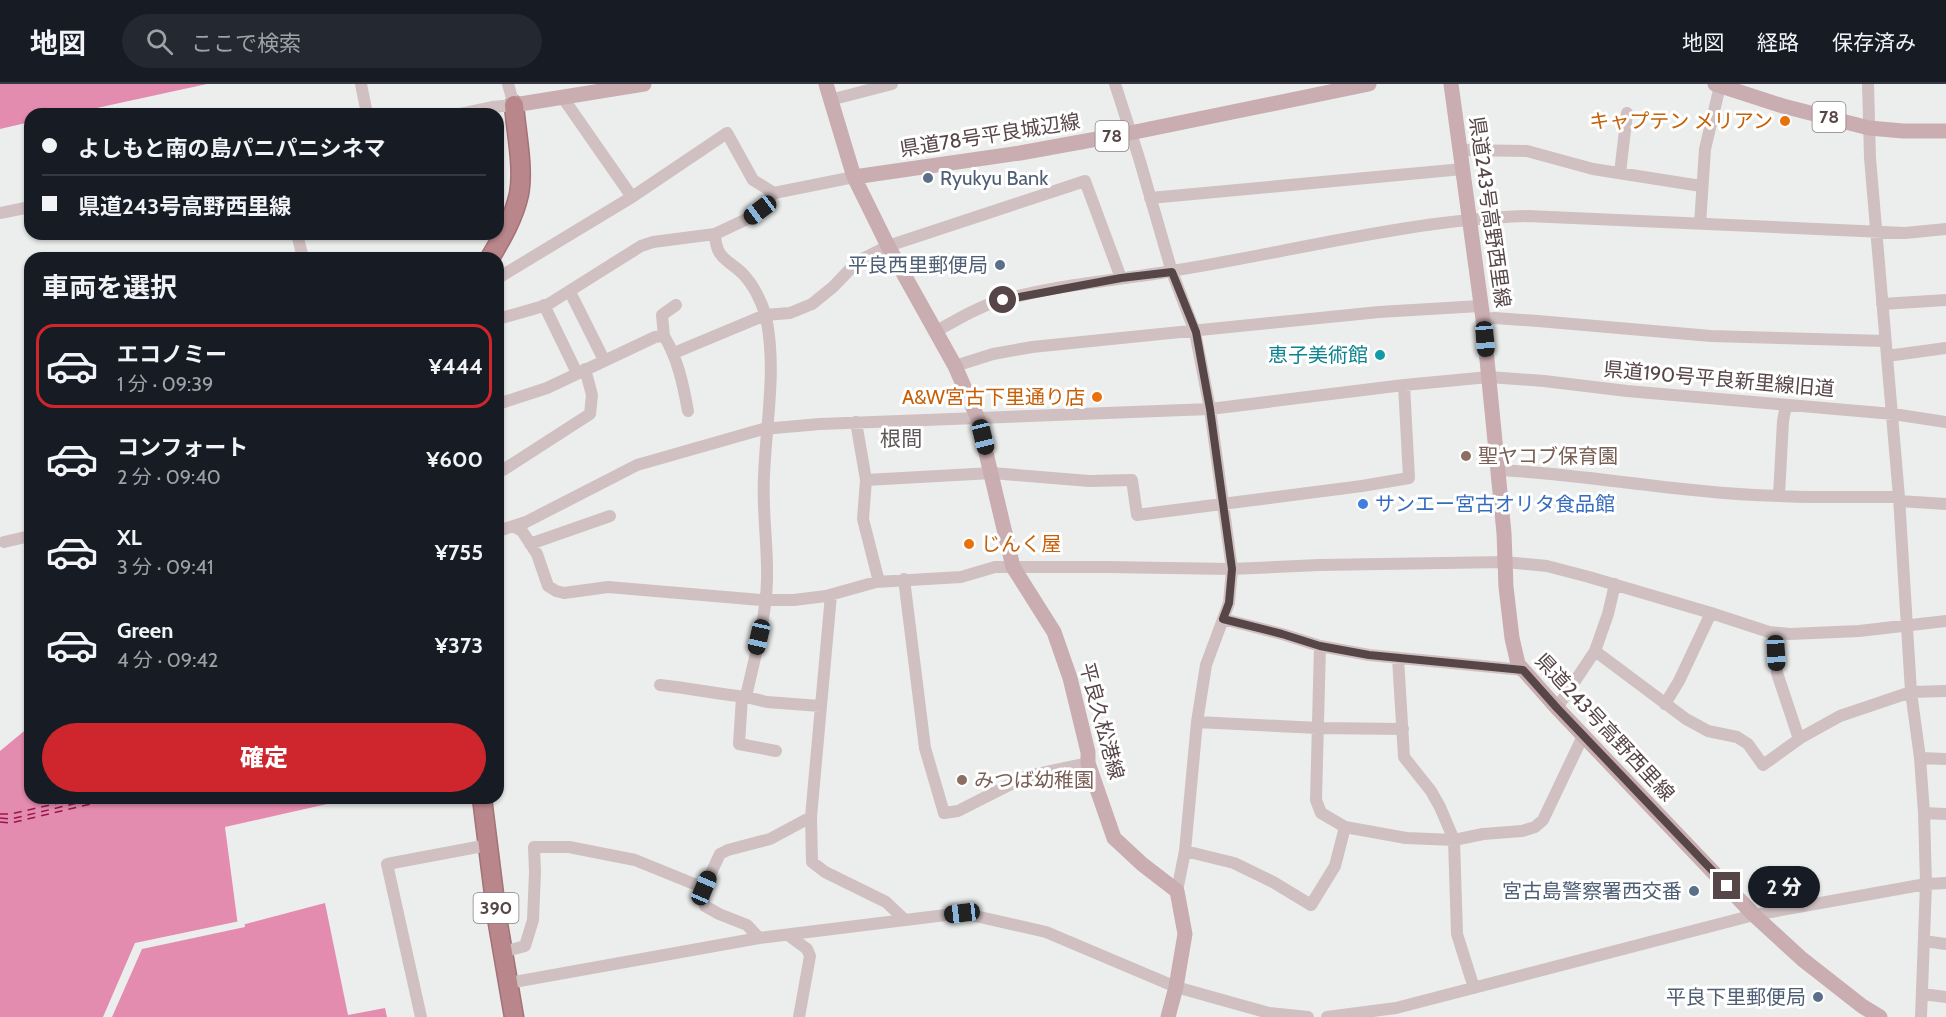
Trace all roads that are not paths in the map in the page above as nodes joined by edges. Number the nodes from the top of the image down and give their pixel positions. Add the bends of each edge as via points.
1 (361, 84) edge
2 (508, 84) edge
3 (644, 84) edge
4 (825, 84) edge
5 (892, 84) edge
6 (1115, 84) edge
7 (1369, 84) edge
8 (1451, 84) edge
9 (1869, 84) edge
10 (1717, 85) edge
11 (563, 98) junction
12 (830, 100) junction
13 (514, 105) junction
14 (366, 108) edge
15 (484, 108) edge
16 (1627, 113) dead end
17 (1869, 128) junction
18 (1946, 131) edge
19 (1130, 133) junction
20 (1461, 150) junction
21 (1463, 169) junction
22 (1620, 173) junction
23 (854, 177) junction
24 (1701, 186) junction
25 (774, 193) junction
26 (632, 197) junction
27 (1150, 198) junction
28 (24, 208) edge
29 (0, 213) edge
30 (1471, 220) junction
31 (1700, 224) junction
32 (1946, 229) edge
33 (1877, 232) junction
34 (715, 234) junction
35 (504, 236) edge
36 (888, 246) junction
37 (1172, 272) junction
38 (504, 274) edge
39 (1121, 278) junction
40 (570, 292) junction
41 (1946, 300) edge
42 (1882, 304) junction
43 (676, 305) dead end
44 (544, 306) junction
45 (1482, 313) junction
46 (765, 315) junction
47 (504, 317) edge
48 (936, 331) junction
49 (1196, 332) junction
50 (664, 336) junction
51 (1885, 341) junction
52 (1946, 348) edge
53 (674, 353) junction
54 (1887, 356) junction
55 (604, 360) junction
56 (955, 366) junction
57 (581, 371) junction
58 (1489, 377) junction
59 (1404, 385) junction
60 (504, 402) edge
61 (1786, 405) junction
62 (1210, 409) junction
63 (688, 411) dead end
64 (1893, 414) junction
65 (978, 419) junction
66 (855, 422) junction
67 (1946, 422) edge
68 (766, 429) junction
69 (504, 469) edge
70 (1498, 470) junction
71 (992, 473) junction
72 (866, 480) junction
73 (1779, 495) junction
74 (1899, 499) junction
75 (1222, 504) junction
76 (1946, 504) edge
77 (610, 516) dead end
78 (513, 526) junction
79 (504, 529) edge
80 (24, 537) edge
81 (4, 542) dead end
82 (530, 544) junction
83 (1505, 562) junction
84 (1013, 567) junction
85 (1232, 569) junction
86 (904, 579) junction
87 (879, 582) junction
88 (1615, 585) junction
89 (831, 595) junction
90 (766, 600) junction
91 (1711, 613) junction
92 (1223, 619) junction
93 (1946, 621) edge
94 (1907, 626) junction
95 (1775, 633) junction
96 (1320, 646) junction
97 (1595, 651) junction
98 (1398, 658) junction
99 (1523, 670) junction
100 (660, 685) dead end
101 (1946, 691) edge
102 (1911, 692) junction
103 (744, 697) junction
104 (1665, 704) junction
105 (820, 706) junction
106 (1557, 708) junction
107 (1197, 722) junction
108 (1318, 728) junction
109 (1403, 729) junction
110 (1584, 736) junction
111 (1799, 739) junction
112 (776, 751) dead end
113 (1920, 758) junction
114 (1946, 759) edge
115 (1088, 763) junction
116 (483, 804) edge
117 (1924, 813) junction
118 (1946, 814) edge
119 (811, 817) junction
120 (1345, 827) junction
121 (1454, 840) junction
122 (488, 845) junction
123 (1185, 852) junction
124 (1946, 883) edge
125 (1926, 884) junction
126 (704, 888) junction
127 (1177, 891) junction
128 (1754, 915) junction
129 (905, 920) junction
130 (788, 935) junction
131 (759, 938) junction
132 (1924, 941) junction
133 (1946, 944) edge
134 (503, 952) junction
135 (508, 983) junction
136 (1176, 987) junction
137 (1474, 988) junction
138 (1923, 994) junction
139 (1946, 997) edge
140 (421, 1017) edge
141 (513, 1017) edge
142 (799, 1017) edge
143 (1168, 1017) edge
144 (1308, 1017) edge
145 (1328, 1017) edge
146 (1880, 1017) edge
147 (1922, 1017) edge

1 - 14 street
2 - 13 street
3 - 11 main road
4 - 12 main road
5 - 12 street
6 - 19 street
7 - 19 main road, 県道78号平良城辺線 / 78
8 - 20 main road, 県道243号高野西里線
9 - 17 street
10 - 17 main road, 78
10 - 24 street
11 - 13 main road
11 - 26 street
12 - 23 main road
13 - 15 street
13 - 35 highway via 519,193
16 - 22 street
17 - 18 main road, 78
17 - 33 street
19 - 23 main road, 県道78号平良城辺線 / 78
19 - 27 street
20 - 21 main road, 県道243号高野西里線
20 - 22 street via 1527,151
21 - 27 street
21 - 30 main road, 県道243号高野西里線
22 - 24 street
23 - 25 street
23 - 36 main road, 平良久松港線
24 - 31 street
25 - 26 street via 753,180 727,133
25 - 34 street via 760,210
26 - 38 street
27 - 37 street
28 - 29 street
30 - 31 street via 1528,216
30 - 37 street via 1344,237
30 - 45 main road, 県道243号高野西里線
31 - 33 street
32 - 33 street
33 - 42 street
34 - 40 street via 641,246
34 - 46 street via 725,261 742,273
36 - 39 street via 1085,182
36 - 46 street via 858,261 812,304 790,313
36 - 48 main road, 平良久松港線
37 - 39 street
37 - 49 street
39 - 48 street via 991,304
40 - 44 street
40 - 55 street
41 - 42 street
42 - 51 street
43 - 50 street via 662,315
44 - 47 street
44 - 57 street
45 - 49 street via 1379,312
45 - 51 street via 1506,319 1711,336
45 - 58 main road, 県道243号高野西里線
46 - 53 street
46 - 68 street via 772,359
48 - 56 main road, 平良久松港線
49 - 56 street via 1032,347
49 - 62 street
50 - 53 street
50 - 55 street
51 - 54 street
52 - 54 street
53 - 63 street
54 - 64 street
55 - 57 street
56 - 65 main road, 平良久松港線
57 - 60 street
57 - 69 street via 592,395 590,414
58 - 59 street, 県道190号平良新里線旧道
58 - 61 street, 県道190号平良新里線旧道
58 - 70 main road, 県道243号高野西里線
59 - 62 street, 県道190号平良新里線旧道
59 - 75 street via 1409,478
61 - 64 street, 県道190号平良新里線旧道
61 - 73 street
62 - 65 street, 県道190号平良新里線旧道
62 - 75 street
64 - 67 street, 県道190号平良新里線旧道
64 - 74 street
65 - 66 street, 県道190号平良新里線旧道
65 - 71 main road, 平良久松港線
66 - 68 street, 県道190号平良新里線旧道
66 - 72 street
68 - 78 street, 県道190号平良新里線旧道 via 637,465
68 - 90 street via 762,500
70 - 73 street via 1704,492
70 - 83 main road, 県道243号高野西里線
71 - 72 street
71 - 75 street via 1089,481 1132,480 1137,516
71 - 84 main road, 平良久松港線
72 - 87 street via 863,519
73 - 74 street
74 - 76 street
74 - 94 street
75 - 85 street
77 - 82 street
78 - 79 street, 県道190号平良新里線旧道
78 - 82 street via 522,531
80 - 81 street
82 - 90 street via 548,586 564,593 608,587
83 - 85 street
83 - 88 street via 1546,566
83 - 99 main road, 県道243号高野西里線 via 1512,639
84 - 85 street
84 - 86 street via 995,567 961,577
84 - 115 main road, 平良久松港線 via 1054,632 1070,678
85 - 92 street via 1229,603
86 - 87 street
86 - 115 street via 925,748 944,813 958,811 1027,776
87 - 89 street
88 - 91 street
88 - 97 street
89 - 90 street
89 - 105 street
90 - 103 street
91 - 95 street
91 - 104 street
92 - 96 street
92 - 107 street via 1206,665
93 - 94 street
94 - 95 street
94 - 102 street
95 - 111 street via 1777,673
96 - 98 street
96 - 108 street
97 - 104 street
97 - 106 street
98 - 99 street
98 - 109 street
99 - 106 main road, 県道243号高野西里線
100 - 103 street
101 - 102 street
102 - 111 street via 1840,716
102 - 113 street
103 - 105 street
103 - 112 street via 739,744
104 - 111 street via 1708,731 1737,737 1748,744 1764,765
105 - 119 street
106 - 110 main road, 県道243号高野西里線
107 - 108 street
107 - 123 street
108 - 109 street
108 - 120 street via 1317,807
109 - 121 street via 1404,757 1431,791
110 - 121 street via 1543,820 1535,827
110 - 128 main road, 県道243号高野西里線
113 - 114 street
113 - 117 street
115 - 127 main road, 平良久松港線 via 1114,838
116 - 122 highway, 390
117 - 118 street
117 - 125 street
119 - 126 street via 770,838 720,854
119 - 129 street via 812,862 886,902
120 - 121 street via 1406,838
120 - 123 street via 1335,866 1311,905 1234,864
121 - 137 street via 1457,934
122 - 134 highway, 390
122 - 140 street via 387,864
123 - 127 street
124 - 125 street
125 - 128 street
125 - 132 street
126 - 131 street via 705,906 747,925
126 - 134 street via 635,860 569,847 534,847 533,920 525,946
127 - 136 main road via 1185,934
128 - 137 street
128 - 146 main road, 県道243号高野西里線 via 1802,959
129 - 130 street
129 - 136 street via 962,913 1046,932
130 - 131 street
130 - 142 street via 807,949 810,957
131 - 135 street
132 - 133 street
132 - 138 street
134 - 135 highway, 390
135 - 141 highway, 390
136 - 143 main road
136 - 144 street via 1269,1013
137 - 145 street via 1396,1008
138 - 139 street
138 - 147 street

